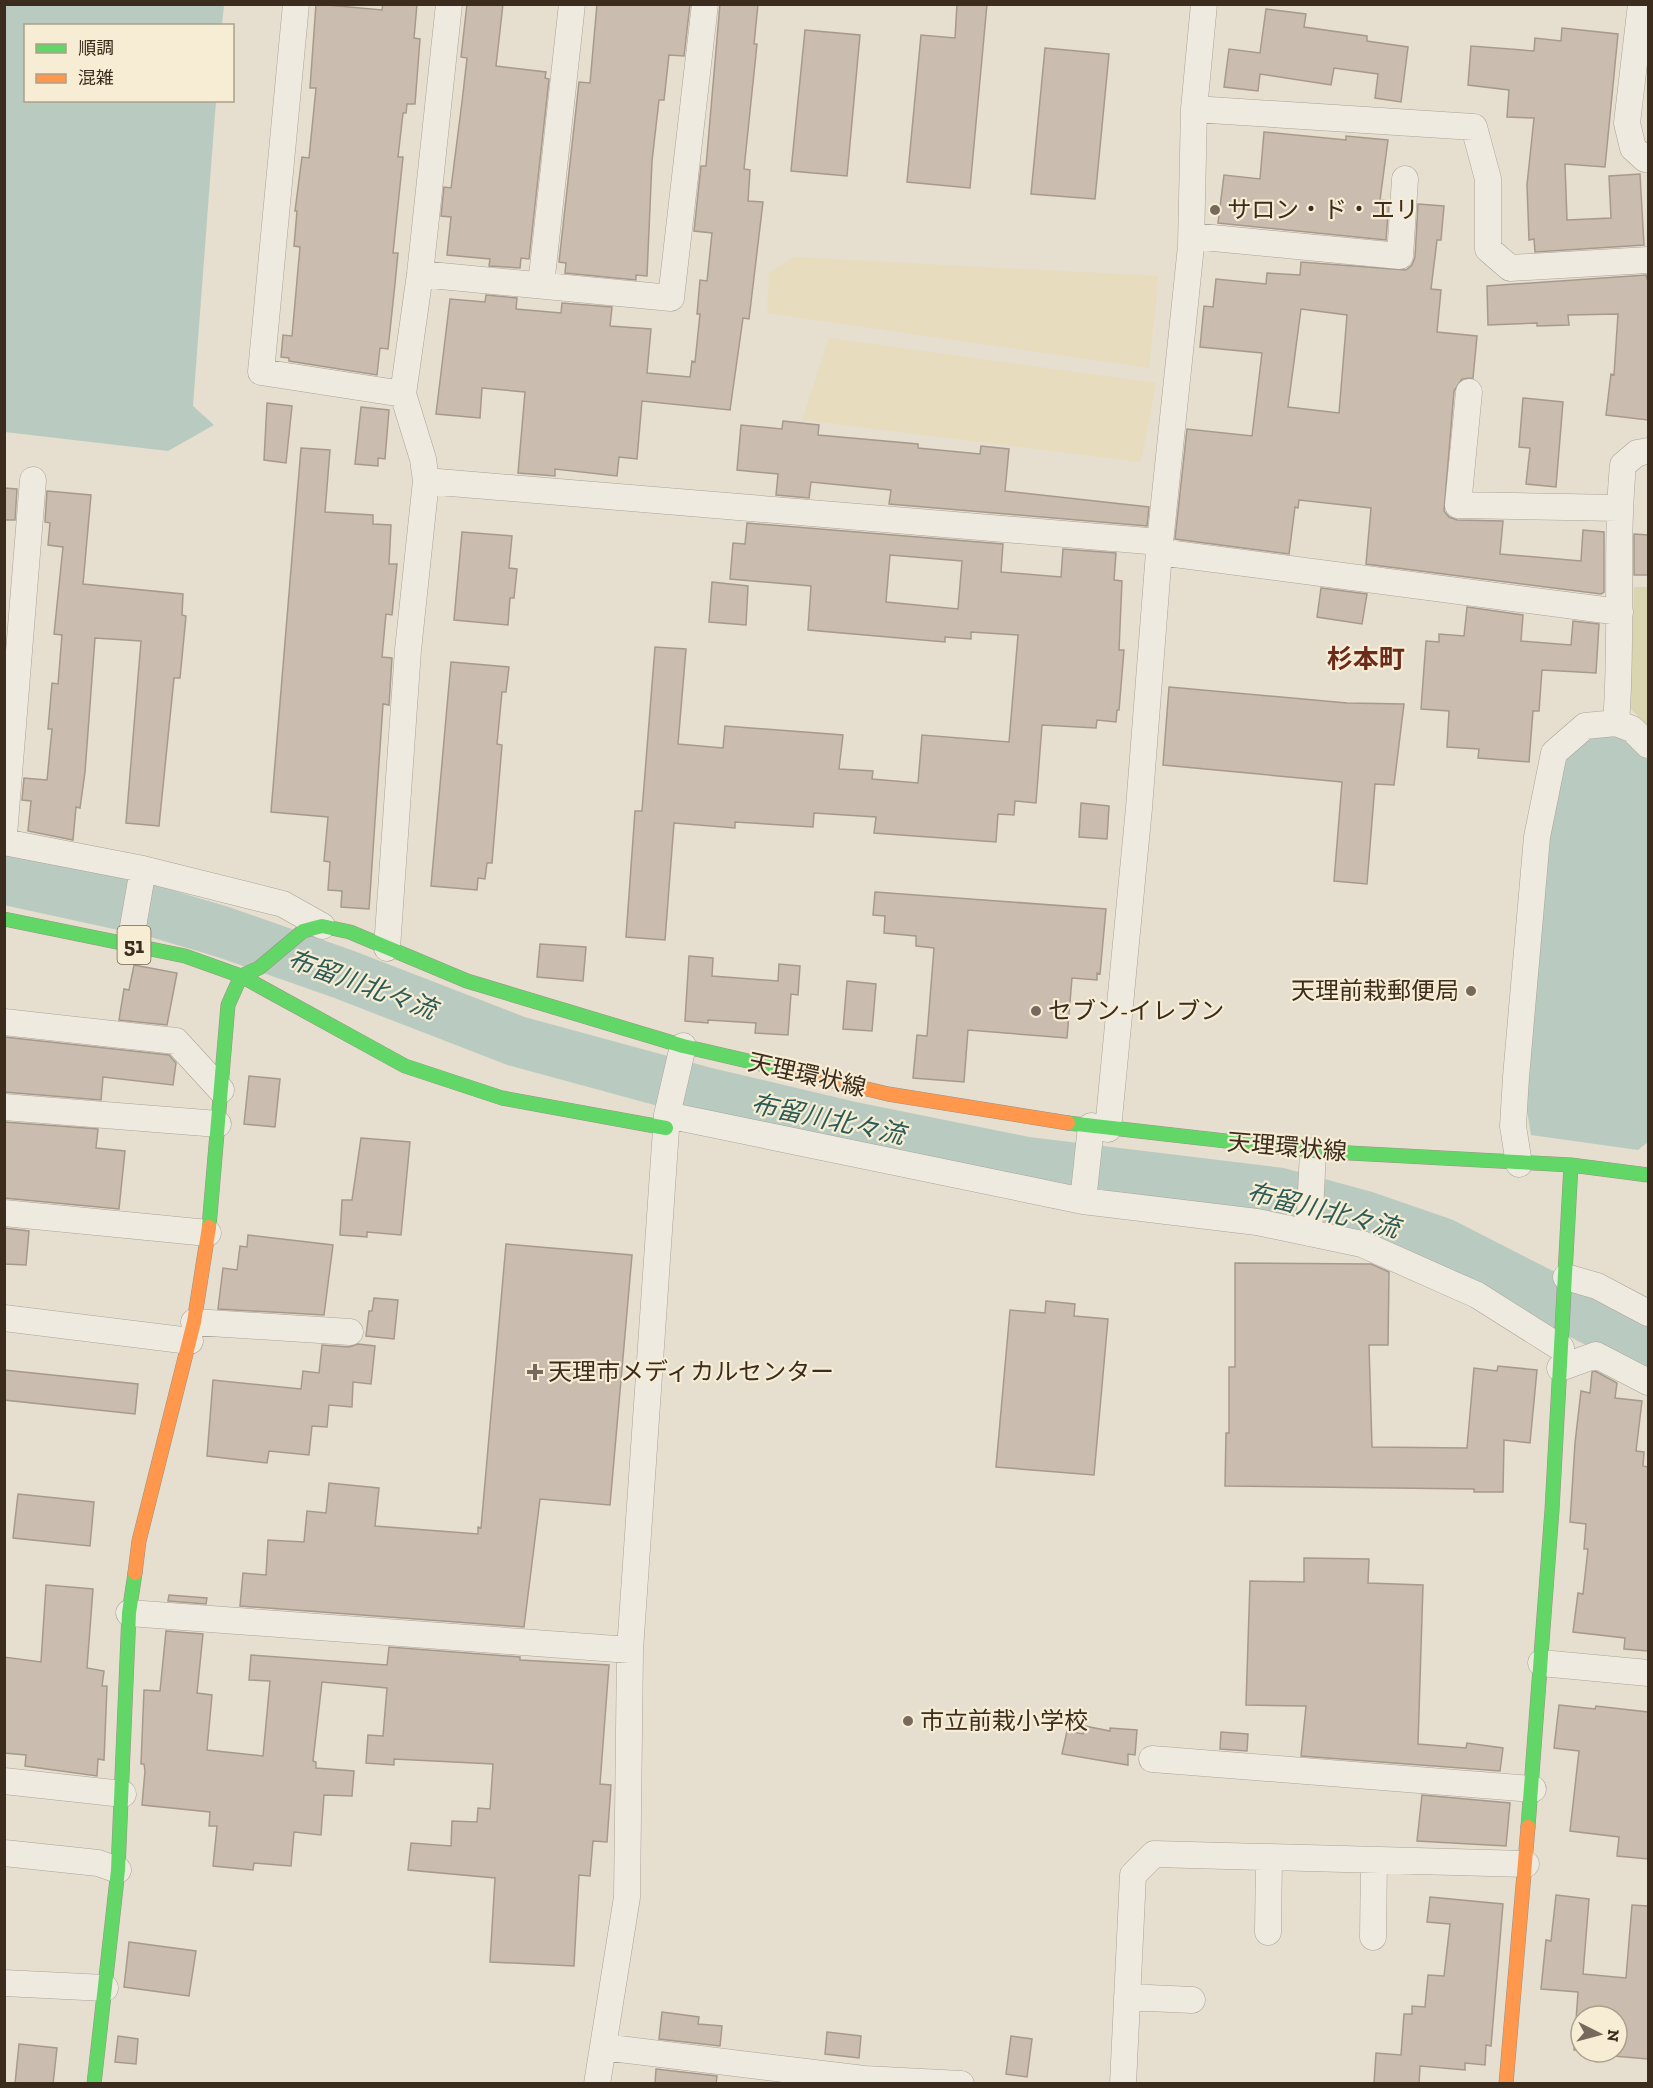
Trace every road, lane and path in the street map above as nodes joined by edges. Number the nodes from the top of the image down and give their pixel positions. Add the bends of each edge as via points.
1 (296, 4) edge
2 (449, 4) edge
3 (572, 4) edge
4 (705, 4) edge
5 (1204, 4) edge
6 (1641, 4) edge
7 (1194, 109) junction
8 (1648, 159) edge
9 (1405, 179) dead end
10 (1192, 236) junction
11 (1648, 260) edge
12 (420, 274) junction
13 (541, 285) junction
14 (1468, 392) dead end
15 (403, 394) junction
16 (1648, 451) edge
17 (33, 480) dead end
18 (426, 481) junction
19 (1619, 508) junction
20 (1160, 547) junction
21 (1620, 612) junction
22 (1616, 723) junction
23 (1648, 745) edge
24 (4, 835) edge
25 (4, 842) edge
26 (143, 869) junction
27 (4, 920) edge
28 (313, 928) junction
29 (129, 944) junction
30 (387, 948) junction
31 (241, 976) junction
32 (4, 1022) edge
33 (683, 1046) junction
34 (221, 1090) junction
35 (4, 1107) edge
36 (666, 1122) junction
37 (218, 1124) junction
38 (1100, 1128) junction
39 (1313, 1151) junction
40 (1519, 1164) junction
41 (1571, 1165) junction
42 (1648, 1175) edge
43 (1083, 1201) junction
44 (4, 1213) edge
45 (208, 1233) junction
46 (1309, 1233) junction
47 (1566, 1277) junction
48 (1648, 1313) edge
49 (4, 1318) edge
50 (192, 1332) junction
51 (350, 1332) dead end
52 (1561, 1352) junction
53 (1648, 1382) edge
54 (129, 1613) junction
55 (630, 1650) junction
56 (1541, 1663) junction
57 (1648, 1673) edge
58 (1152, 1759) dead end
59 (4, 1781) edge
60 (1533, 1789) junction
61 (123, 1794) junction
62 (4, 1853) edge
63 (1269, 1857) junction
64 (1374, 1860) junction
65 (1526, 1864) junction
66 (118, 1870) junction
67 (1268, 1932) dead end
68 (1373, 1937) dead end
69 (4, 1983) edge
70 (105, 1988) junction
71 (1127, 1997) junction
72 (1192, 2000) dead end
73 (603, 2047) junction
74 (94, 2084) edge
75 (597, 2084) edge
76 (961, 2084) edge
77 (1123, 2084) edge
78 (1506, 2084) edge

1 - 15 street via 261,372
2 - 12 street
3 - 13 street
4 - 13 street via 671,298
5 - 7 street
6 - 8 street via 1628,123 1633,148
7 - 10 street
7 - 11 street via 1474,128 1488,179 1488,249 1510,268
9 - 10 street via 1400,256
10 - 20 street
12 - 13 street
12 - 15 street
14 - 19 street via 1458,505
15 - 18 street
16 - 19 street via 1637,453 1623,465
17 - 24 street
18 - 20 street
18 - 30 street via 408,650
19 - 21 street
20 - 21 street
20 - 38 street via 1138,820
21 - 22 street
22 - 23 street via 1632,729
22 - 40 street via 1585,726 1554,753 1537,837 1516,1077 1514,1126
25 - 26 street
26 - 28 street via 283,904
26 - 29 street
27 - 29 street, 51
28 - 30 street, 天理環状線 via 350,932
28 - 31 street via 259,968
29 - 31 street, 51 via 185,956
30 - 33 street, 天理環状線 via 467,981
31 - 34 street via 228,1005
31 - 36 street via 405,1066 502,1098
32 - 34 street via 176,1041
33 - 36 street
33 - 38 street, 天理環状線 via 888,1094
34 - 37 street
35 - 37 street
36 - 43 street
36 - 55 street
37 - 45 street
38 - 39 street, 天理環状線
38 - 43 street
39 - 40 street, 天理環状線
39 - 46 street
40 - 41 street, 天理環状線
41 - 42 street, 天理環状線
41 - 47 street
43 - 46 street via 1257,1222
44 - 45 street
45 - 50 street
46 - 52 street via 1362,1245 1477,1295
47 - 48 street via 1597,1286
47 - 52 street
49 - 50 street
50 - 51 street
50 - 54 street via 140,1541
52 - 53 street via 1596,1355
52 - 56 street
54 - 55 street
54 - 61 street
55 - 73 street via 627,1898
56 - 57 street
56 - 60 street
58 - 60 street
59 - 61 street
60 - 65 street
61 - 66 street
62 - 66 street via 98,1863
63 - 64 street
63 - 67 street
63 - 71 street via 1154,1854 1133,1875
64 - 65 street
64 - 68 street
65 - 78 street
66 - 70 street
69 - 70 street
70 - 74 street
71 - 72 street
71 - 77 street
73 - 75 street
73 - 76 street via 864,2079

